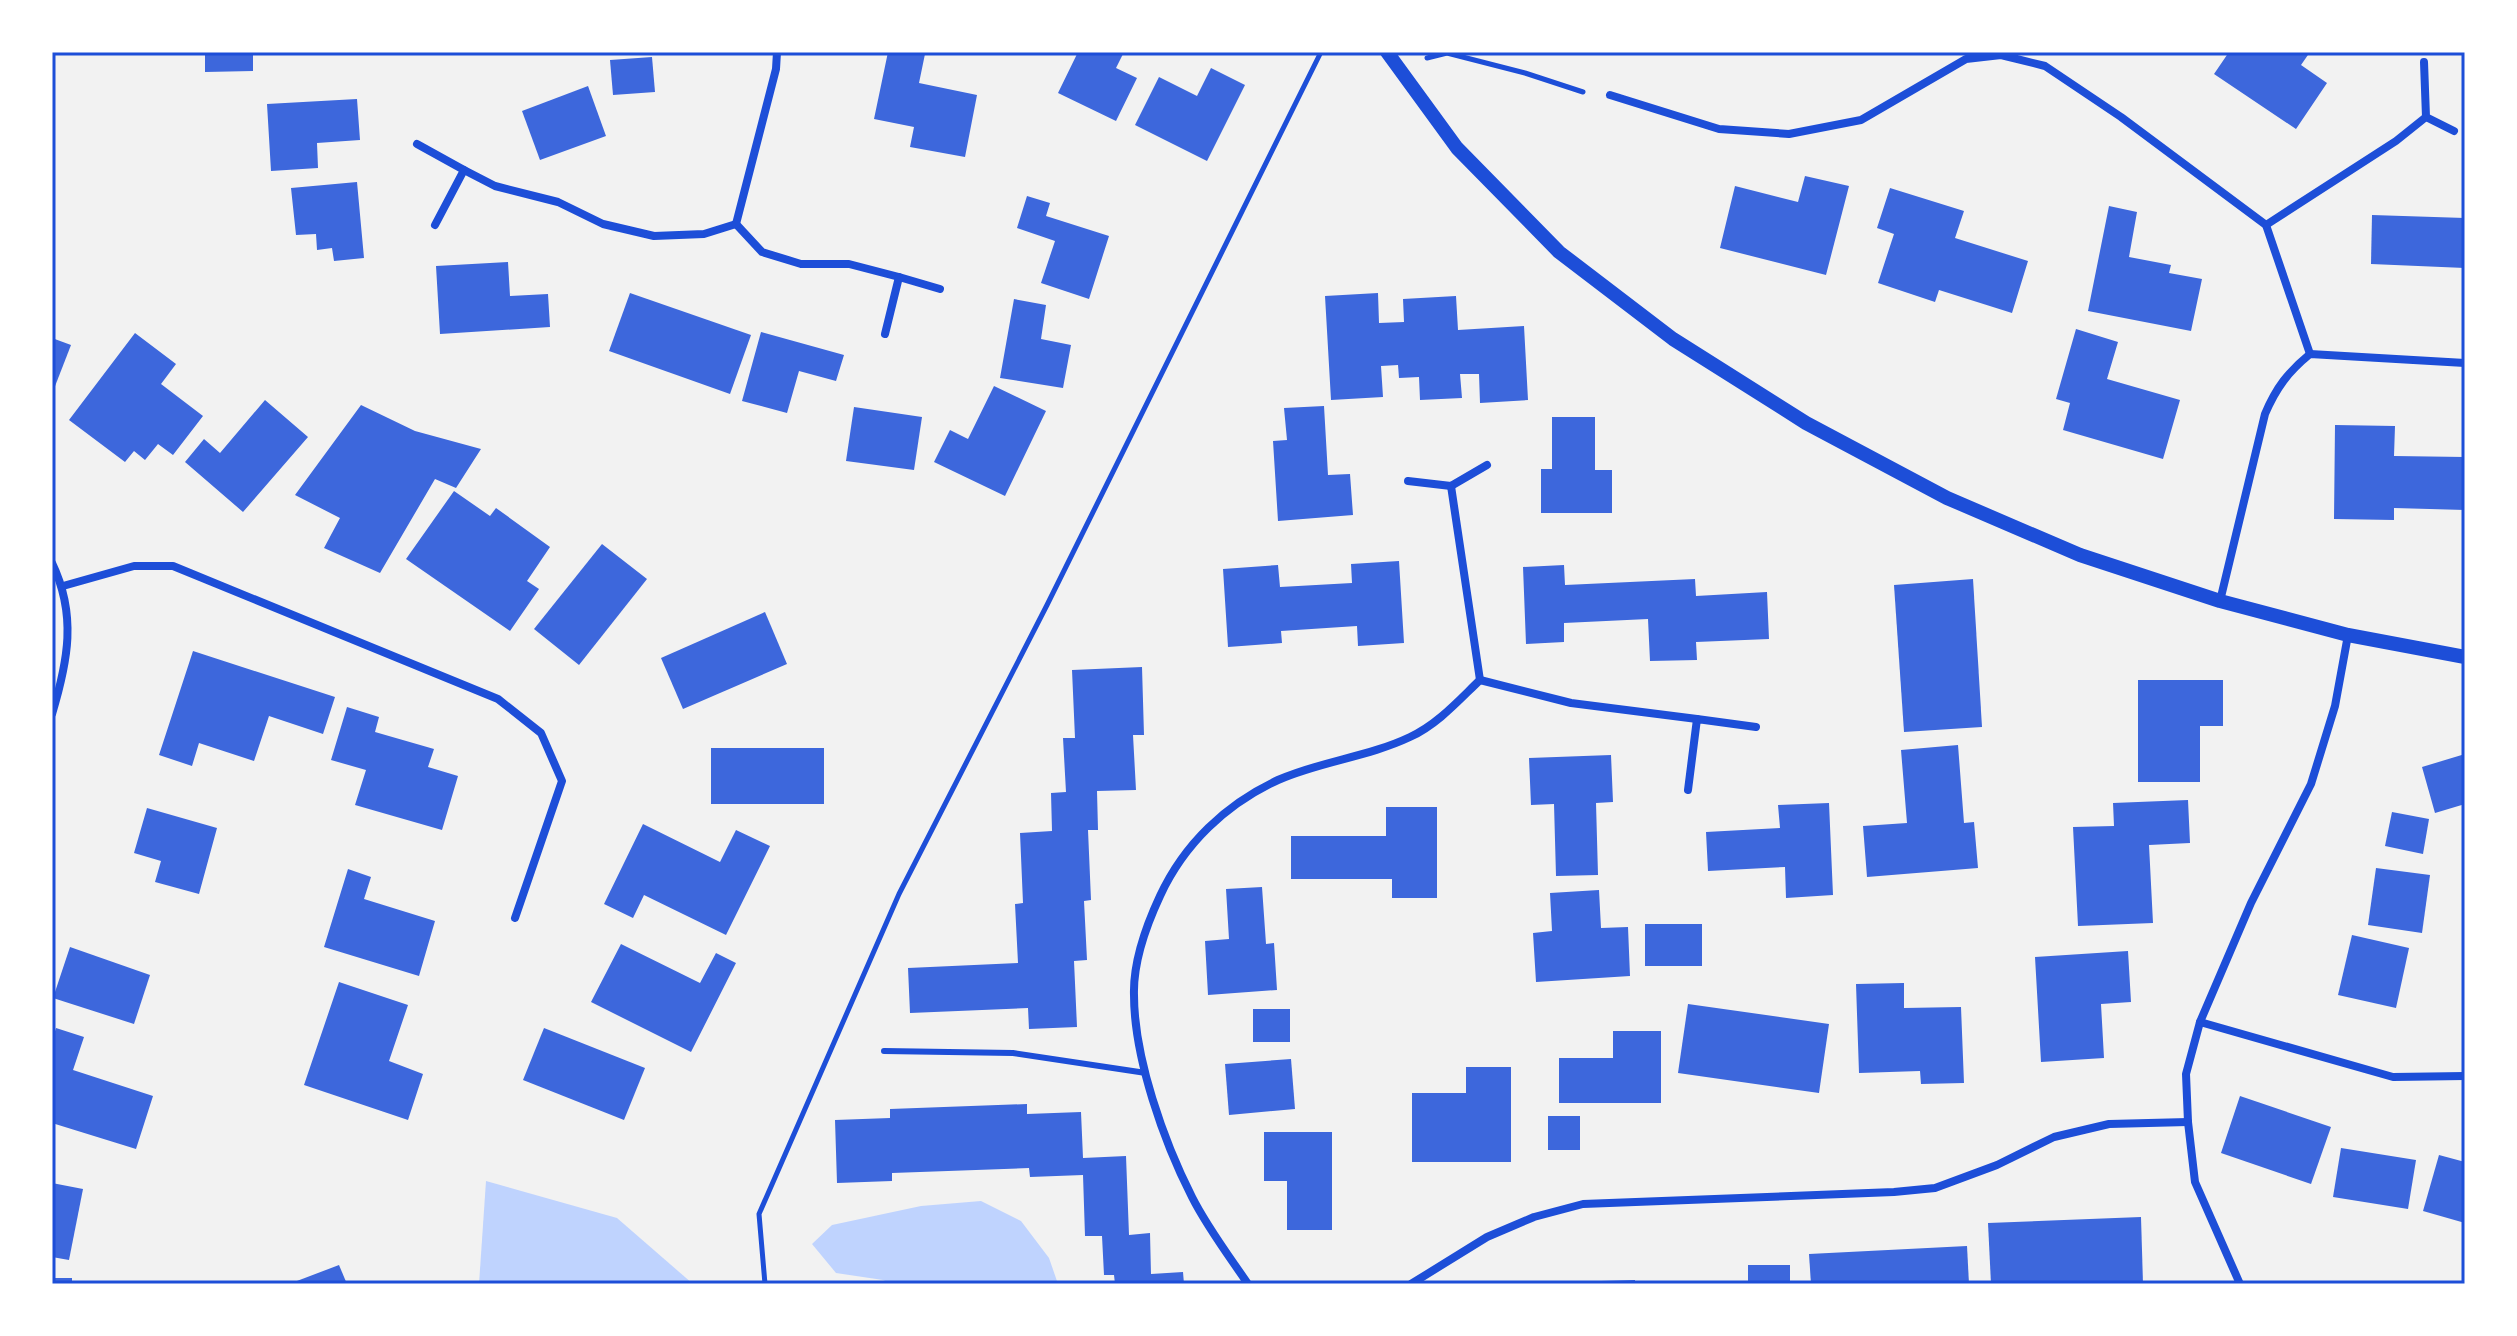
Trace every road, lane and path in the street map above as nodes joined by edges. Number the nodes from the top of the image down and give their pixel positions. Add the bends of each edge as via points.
1 (777, 52) edge
2 (1321, 52) edge
3 (1387, 52) edge
4 (2424, 62) dead end
5 (1395, 66) junction
6 (1610, 95) joint
7 (2426, 117) junction
8 (2454, 131) dead end
9 (417, 144) dead end
10 (464, 170) junction
11 (736, 224) junction
12 (435, 225) dead end
13 (2266, 225) junction
14 (899, 277) junction
15 (940, 289) dead end
16 (885, 334) dead end
17 (2310, 354) junction
18 (2465, 363) edge
19 (1487, 465) dead end
20 (1408, 481) dead end
21 (1451, 486) junction
22 (52, 563) edge
23 (63, 586) junction
24 (2220, 601) junction
25 (2348, 635) junction
26 (2465, 657) edge
27 (1480, 680) junction
28 (52, 714) edge
29 (1697, 719) junction
30 (1756, 727) dead end
31 (1688, 790) dead end
32 (515, 918) dead end
33 (2200, 1022) junction
34 (884, 1051) dead end
35 (1146, 1073) junction
36 (2465, 1076) edge
37 (2188, 1122) junction
38 (765, 1284) edge
39 (1248, 1284) edge
40 (1411, 1284) edge
41 (2240, 1284) edge

1 - 11 street
2 - 38 path via 899,894 759,1214
3 - 5 street
4 - 7 street
5 - 6 path via 1447,53
5 - 24 street via 1457,148 1559,252 1673,339 1806,423 1947,498 2080,555
6 - 13 street via 1719,129 1789,134 1861,120 1966,59 2001,55 2045,66
7 - 8 street
7 - 13 street
9 - 10 street
10 - 11 street via 495,186 558,202 603,224 654,236 704,234
10 - 12 street
11 - 14 street via 762,252 801,264 849,264
13 - 17 street
14 - 15 street
14 - 16 street
17 - 18 street
17 - 24 street via 2277,387 2265,414
19 - 21 street
20 - 21 street
21 - 27 street
22 - 23 street
23 - 28 street via 70,633
23 - 32 street via 134,566 173,566 498,699 541,733 562,781
24 - 25 street
25 - 26 street
25 - 33 street via 2335,706 2311,784 2251,903
27 - 29 street via 1571,703
27 - 35 street via 1412,736 1277,781 1202,833 1173,868 1139,953 1133,992
29 - 30 street
29 - 31 street
33 - 36 street via 2393,1077
33 - 37 street via 2186,1074
34 - 35 lane via 1013,1053
35 - 39 street via 1172,1155 1193,1200
37 - 40 street via 2109,1124 2054,1137 1935,1188 1583,1204 1487,1237
37 - 41 street via 2195,1182

